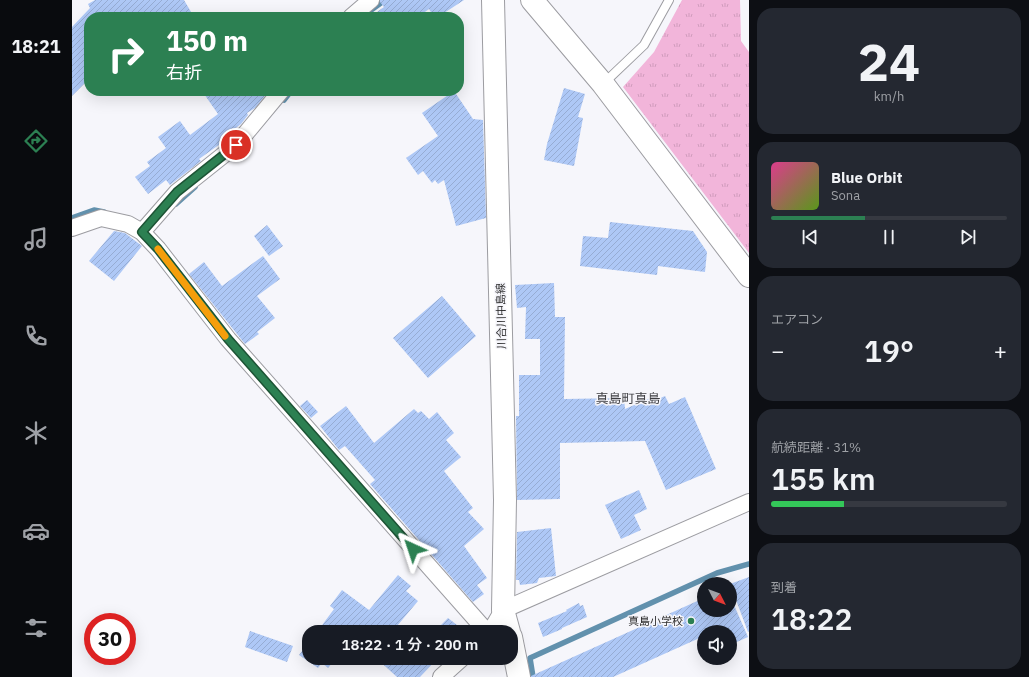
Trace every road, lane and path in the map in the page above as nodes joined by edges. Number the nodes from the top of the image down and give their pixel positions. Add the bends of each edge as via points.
1 (371, 0) edge
2 (493, 0) edge
3 (532, 0) edge
4 (670, 0) edge
5 (357, 12) edge
6 (604, 84) junction
7 (277, 96) edge
8 (72, 228) edge
9 (142, 232) junction
10 (749, 276) edge
11 (749, 502) edge
12 (503, 610) junction
13 (483, 625) edge
14 (493, 625) edge
15 (508, 625) edge
16 (454, 665) edge
17 (517, 665) edge
18 (441, 677) edge
19 (519, 677) edge

1 - 5 street
2 - 12 main road, 川合川中島線 via 506,500
3 - 6 main road
4 - 6 lane via 644,45
6 - 10 main road
7 - 9 street via 236,145 177,192
8 - 9 street via 102,218 128,224
9 - 13 street via 228,339
11 - 12 street
12 - 14 street
12 - 15 main road, 川合川中島線
16 - 18 street
17 - 19 main road

